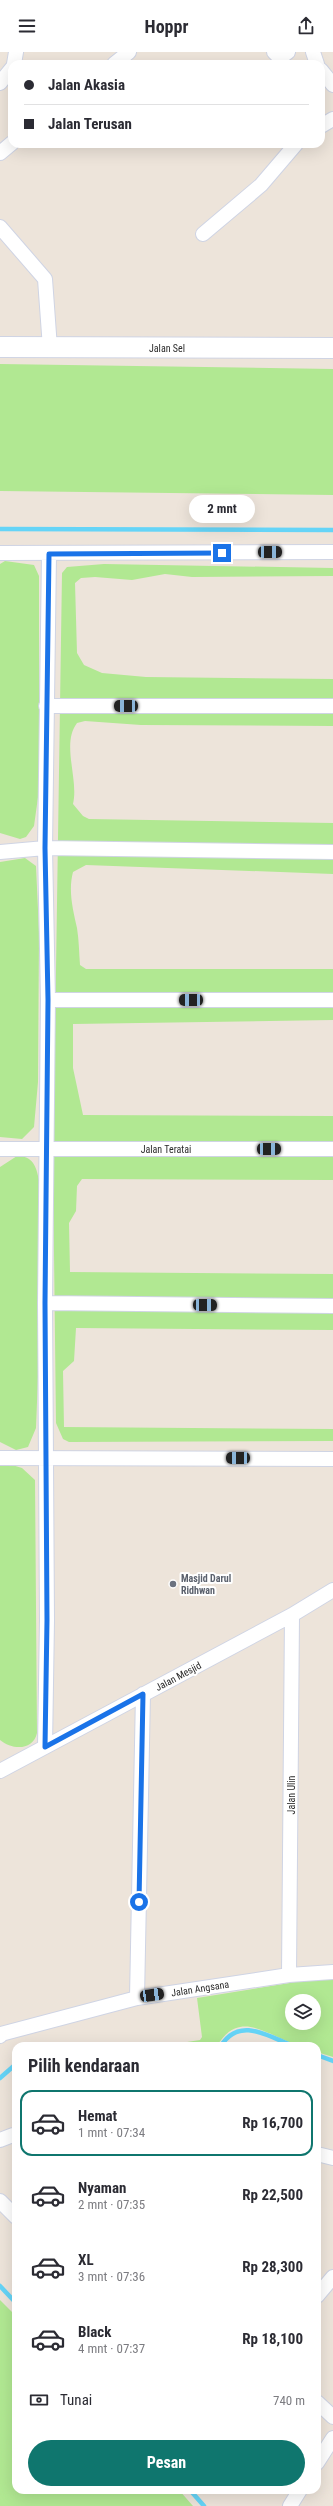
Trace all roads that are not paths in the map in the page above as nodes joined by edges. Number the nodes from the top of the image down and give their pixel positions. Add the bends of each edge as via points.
1 (129, 52) edge
2 (274, 52) edge
3 (288, 52) edge
4 (119, 60) edge
5 (8, 73) edge
6 (325, 75) edge
7 (0, 83) edge
8 (333, 85) edge
9 (293, 148) edge
10 (0, 227) edge
11 (203, 234) dead end
12 (0, 347) edge
13 (50, 348) junction
14 (333, 348) edge
15 (333, 552) edge
16 (0, 553) edge
17 (49, 554) junction
18 (46, 706) junction
19 (333, 706) edge
20 (45, 848) junction
21 (0, 852) edge
22 (333, 852) edge
23 (48, 1000) junction
24 (333, 1000) edge
25 (0, 1148) edge
26 (46, 1149) junction
27 (333, 1149) edge
28 (45, 1303) junction
29 (333, 1306) edge
30 (47, 1457) junction
31 (0, 1458) edge
32 (333, 1459) edge
33 (333, 1590) edge
34 (292, 1615) junction
35 (143, 1694) junction
36 (45, 1747) junction
37 (0, 1771) edge
38 (333, 1972) edge
39 (289, 1975) junction
40 (137, 1998) junction
41 (0, 2034) edge
42 (321, 2155) edge
43 (333, 2158) edge
44 (0, 2201) edge
45 (12, 2213) edge
46 (333, 2277) edge
47 (321, 2291) edge
48 (321, 2406) edge
49 (333, 2417) edge
50 (333, 2438) edge
51 (321, 2457) edge
52 (298, 2494) edge
53 (290, 2506) edge

1 - 4 street
2 - 3 street via 280,58
5 - 7 street
6 - 8 street
9 - 11 street via 261,185
10 - 13 street via 44,279
12 - 13 street, Jalan Sel
13 - 14 street, Jalan Sel
15 - 17 street
16 - 17 street
17 - 18 street
18 - 19 street
18 - 20 street
20 - 21 street
20 - 22 street
20 - 23 street
23 - 24 street
23 - 26 street
25 - 26 street, Jalan Teratai
26 - 27 street, Jalan Teratai
26 - 28 street
28 - 29 street
28 - 30 street
30 - 31 street
30 - 32 street
30 - 36 street
33 - 34 street, Jalan Mesjid
34 - 35 street, Jalan Mesjid
34 - 39 street, Jalan Ulin
35 - 36 street, Jalan Mesjid
35 - 40 street
36 - 37 street, Jalan Mesjid
38 - 39 street, Jalan Angsana
39 - 40 street, Jalan Angsana
40 - 41 street, Jalan Angsana
42 - 43 street
44 - 45 street
46 - 47 street
48 - 49 street
50 - 51 street
52 - 53 street

